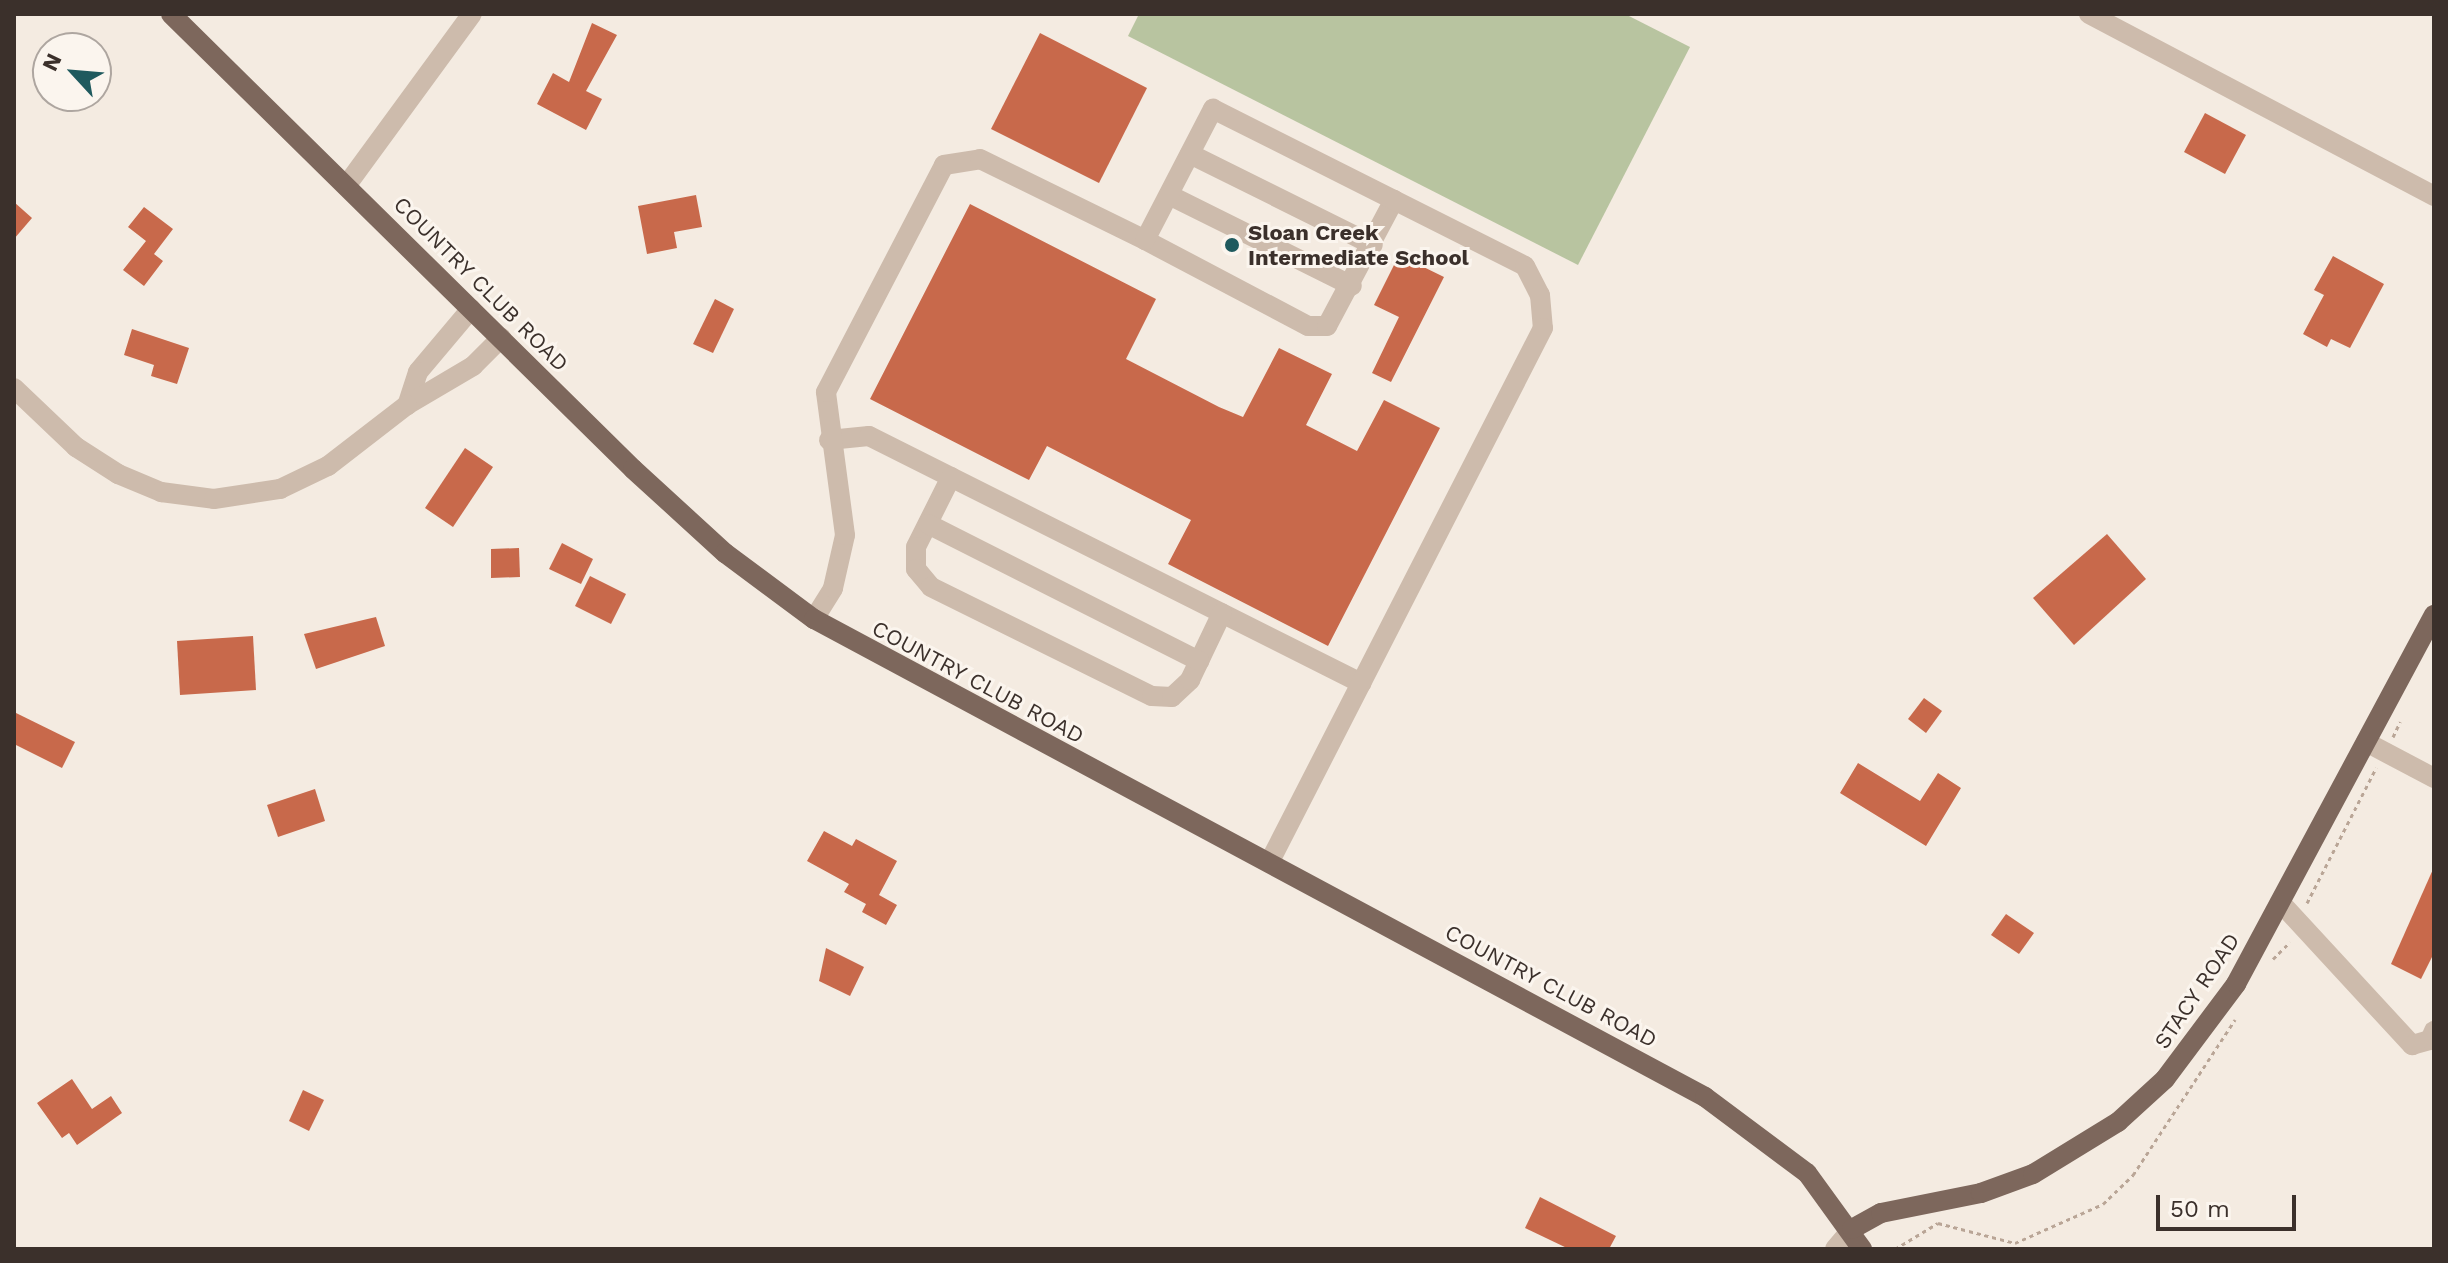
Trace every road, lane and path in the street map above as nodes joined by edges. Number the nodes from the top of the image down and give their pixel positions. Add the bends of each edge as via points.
1 (171, 14) edge
2 (472, 14) edge
3 (2089, 14) edge
4 (1190, 154) junction
5 (346, 186) junction
6 (1169, 195) junction
7 (2434, 196) edge
8 (1394, 200) junction
9 (1145, 240) junction
10 (1373, 245) junction
11 (1352, 286) junction
12 (471, 309) junction
13 (501, 338) junction
14 (14, 388) edge
15 (407, 405) junction
16 (829, 440) junction
17 (951, 477) junction
18 (928, 524) junction
19 (1222, 613) junction
20 (2434, 615) edge
21 (814, 619) junction
22 (1199, 661) junction
23 (1361, 683) junction
24 (2366, 742) junction
25 (2434, 778) edge
26 (1269, 863) junction
27 (2280, 902) junction
28 (2434, 1031) edge
29 (1852, 1229) junction
30 (1835, 1249) edge
31 (1862, 1249) edge

1 - 5 main road, COUNTRY CLUB ROAD
2 - 5 street
3 - 7 street
4 - 6 street
4 - 8 street via 1213,109
4 - 10 street
5 - 12 main road, COUNTRY CLUB ROAD
6 - 9 street
6 - 11 street
8 - 10 street
8 - 23 street via 1525,266 1540,295 1543,328
9 - 11 street via 1308,326 1327,326
9 - 16 street via 980,159 944,165 826,392
10 - 11 street
12 - 13 main road, COUNTRY CLUB ROAD
12 - 15 street via 418,372
13 - 15 street via 473,366
13 - 21 main road, COUNTRY CLUB ROAD via 725,553
14 - 15 street via 76,447 118,474 161,492 214,499 280,489 328,466
16 - 17 street via 869,436
16 - 21 street via 845,535 833,588
17 - 18 street
17 - 19 street
18 - 22 street
18 - 22 street via 916,547 916,569 931,587 1152,696 1172,697
19 - 22 street
19 - 23 street
20 - 24 main road, STACY ROAD
21 - 26 main road, COUNTRY CLUB ROAD
23 - 26 street
24 - 25 street
24 - 27 main road, STACY ROAD
26 - 29 main road, COUNTRY CLUB ROAD via 1705,1097 1778,1145
27 - 28 street via 2412,1045 2430,1040
27 - 29 main road, STACY ROAD via 2202,1034 2165,1079 2118,1122 2033,1174 1981,1193 1881,1213
29 - 30 street
29 - 31 main road, COUNTRY CLUB ROAD

